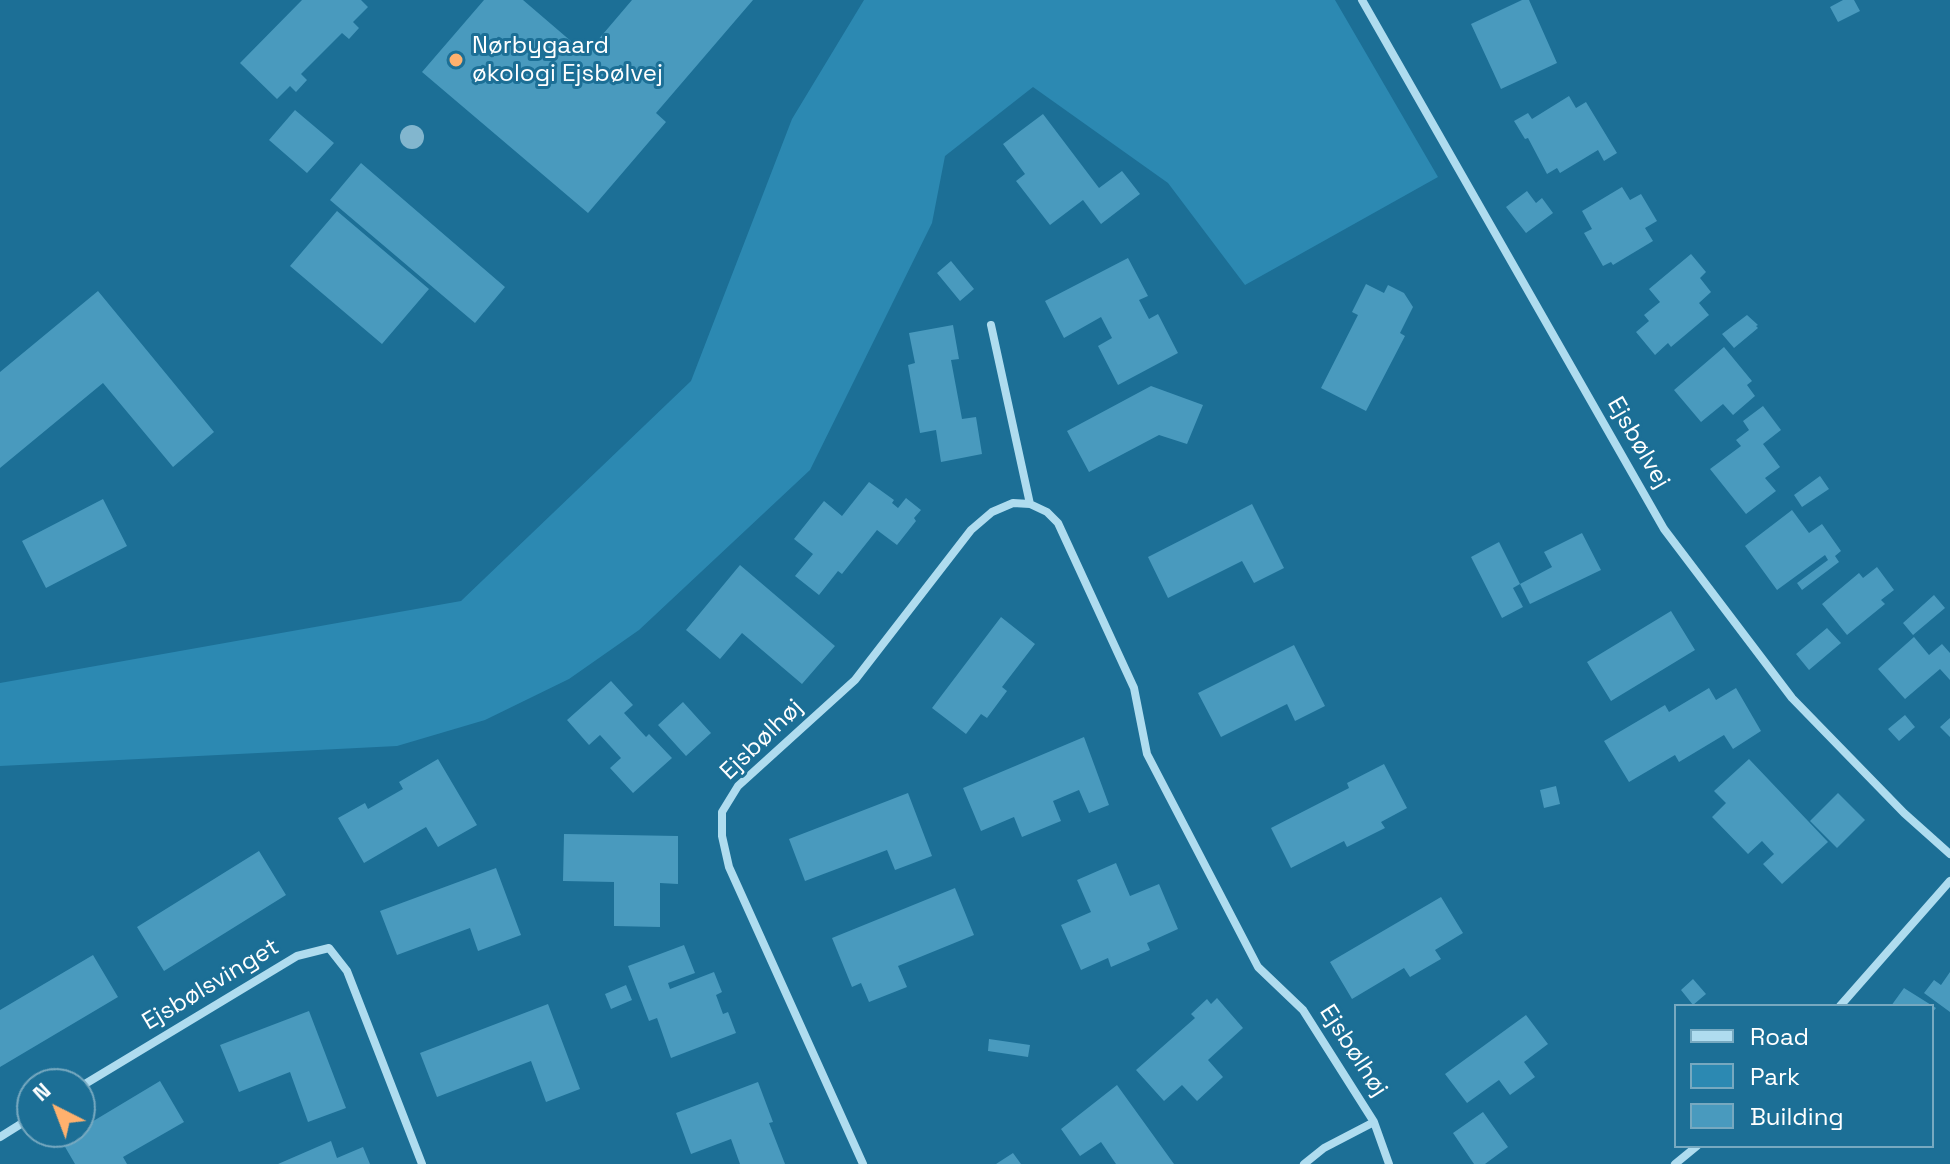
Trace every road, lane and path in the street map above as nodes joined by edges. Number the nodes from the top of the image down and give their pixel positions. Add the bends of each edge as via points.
1 (1362, 0) edge
2 (991, 325) dead end
3 (1030, 504) junction
4 (1950, 854) edge
5 (1950, 881) edge
6 (1842, 1004) edge
7 (96, 1077) edge
8 (1374, 1122) junction
9 (1695, 1148) edge
10 (422, 1164) edge
11 (863, 1164) edge
12 (1304, 1164) edge
13 (1389, 1164) edge
14 (1675, 1164) edge

1 - 4 street, Ejsbølvej via 1664,529 1792,698
2 - 3 street
3 - 8 street, Ejsbølhøj via 1058,523 1134,688 1147,754 1258,967 1303,1010
3 - 11 street, Ejsbølhøj via 1013,503 992,512 971,530 855,680 738,786 722,812 729,867
5 - 6 street
7 - 10 street, Ejsbølsvinget via 297,956 329,948 347,971
8 - 12 street, Ejsbølhøj
8 - 13 street, Ejsbølhøj
9 - 14 street

